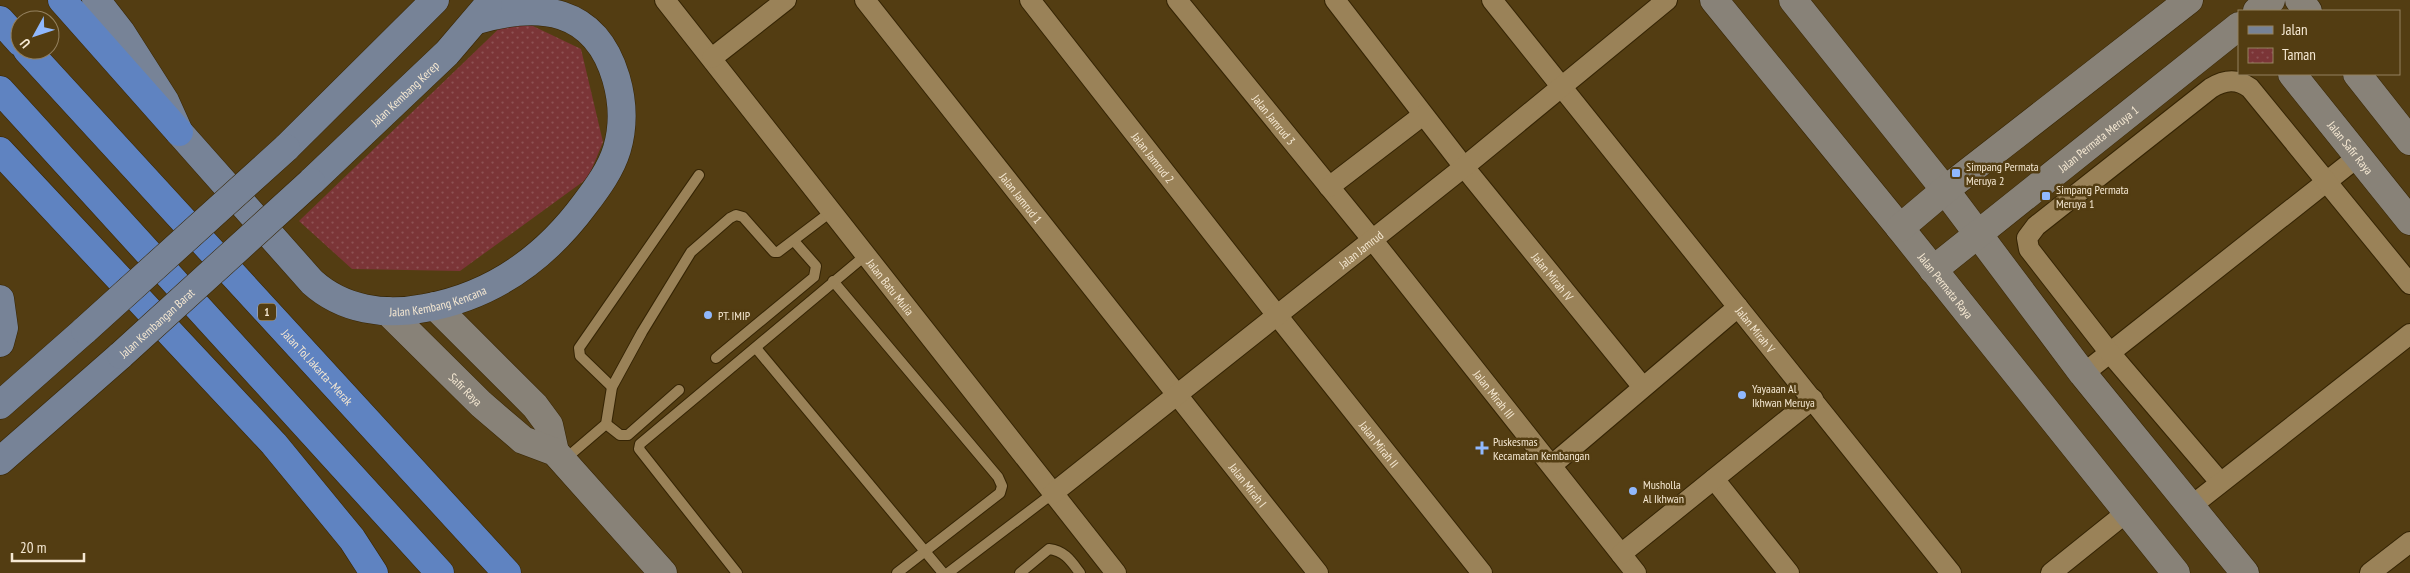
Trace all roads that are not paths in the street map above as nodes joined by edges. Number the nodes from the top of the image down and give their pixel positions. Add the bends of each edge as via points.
1 (62, 0) edge
2 (96, 0) edge
3 (435, 0) edge
4 (665, 0) edge
5 (786, 0) edge
6 (865, 0) edge
7 (1030, 0) edge
8 (1177, 0) edge
9 (1334, 0) edge
10 (1492, 0) edge
11 (1667, 0) edge
12 (1714, 0) edge
13 (1793, 0) edge
14 (2189, 0) edge
15 (2271, 0) edge
16 (2299, 0) edge
17 (484, 10) edge
18 (2258, 10) edge
19 (2307, 10) edge
20 (0, 20) edge
21 (2238, 27) edge
22 (10, 31) edge
23 (712, 58) junction
24 (37, 60) edge
25 (2293, 75) edge
26 (2358, 75) edge
27 (1561, 87) junction
28 (0, 90) edge
29 (1424, 115) junction
30 (179, 132) junction
31 (2410, 141) edge
32 (0, 152) edge
33 (2359, 156) junction
34 (1464, 167) junction
35 (699, 175) dead end
36 (311, 182) joint
37 (2326, 182) junction
38 (1329, 187) junction
39 (1945, 190) junction
40 (832, 211) junction
41 (2410, 221) edge
42 (1900, 228) junction
43 (1978, 233) junction
44 (1371, 238) junction
45 (794, 241) junction
46 (866, 255) junction
47 (1934, 270) junction
48 (833, 281) junction
49 (2410, 284) edge
50 (0, 299) edge
51 (435, 306) junction
52 (1738, 307) junction
53 (387, 311) junction
54 (1276, 314) junction
55 (2410, 334) edge
56 (0, 344) edge
57 (756, 348) junction
58 (2110, 353) junction
59 (716, 358) dead end
60 (2083, 374) junction
61 (1642, 386) junction
62 (612, 387) junction
63 (679, 390) dead end
64 (1178, 395) junction
65 (1813, 399) junction
66 (0, 405) edge
67 (606, 424) junction
68 (559, 456) junction
69 (0, 462) edge
70 (1552, 465) junction
71 (1714, 479) junction
72 (2220, 482) junction
73 (1052, 494) junction
74 (2190, 507) junction
75 (2127, 512) junction
76 (2410, 542) edge
77 (926, 551) junction
78 (1621, 554) junction
79 (374, 573) edge
80 (440, 573) edge
81 (507, 573) edge
82 (663, 573) edge
83 (736, 573) edge
84 (897, 573) edge
85 (943, 573) edge
86 (948, 573) edge
87 (1020, 573) edge
88 (1080, 573) edge
89 (1116, 573) edge
90 (1318, 573) edge
91 (1482, 573) edge
92 (1636, 573) edge
93 (1789, 573) edge
94 (1951, 573) edge
95 (2051, 573) edge
96 (2176, 573) edge
97 (2245, 573) edge
98 (2370, 573) edge

1 - 30 highway
2 - 30 main road, Jalan Kembang Kencana via 160,93
3 - 66 main road, bridge via 286,148
4 - 23 street, Jalan Batu Mulia
5 - 23 street
6 - 64 street, Jalan Jamrud 1
7 - 54 street, Jalan Jamrud 2
8 - 38 street, Jalan Jamrud 3
9 - 29 street, Jalan Mirah IV
10 - 27 street, Jalan Mirah V
11 - 27 street, Jalan Jamrud
12 - 42 street, Jalan Permata Raya
13 - 39 street
14 - 39 street
15 - 18 street
16 - 19 street
17 - 36 main road, Jalan Kembang Kerep via 447,53
17 - 51 main road, Jalan Kembang Kencana via 502,13 533,10 566,16 587,29 602,47 614,74 621,102 622,127 617,149 602,180 553,242 526,266 498,284
20 - 22 highway
21 - 43 street, Jalan Permata Meruya 1
23 - 40 street, Jalan Batu Mulia
24 - 81 highway, Jalan Tol Jakarta–Merak / 1
25 - 33 street, Jalan Safir Raya
26 - 31 street
27 - 34 street, Jalan Jamrud
27 - 52 street, Jalan Mirah V
28 - 80 highway
29 - 34 street, Jalan Mirah IV
29 - 38 street
30 - 53 main road, Jalan Kembang Kencana via 320,289 353,306
32 - 79 highway via 274,444 352,539
33 - 37 street
33 - 41 street, Jalan Safir Raya
34 - 44 street, Jalan Jamrud
34 - 61 street, Jalan Mirah IV
35 - 62 lane via 579,348 580,356
36 - 69 main road, Jalan Kembangan Barat, bridge
37 - 49 street
37 - 58 street
37 - 58 street via 2250,88 2230,81 2211,88 2043,220 2027,238 2029,249
38 - 44 street, Jalan Jamrud 3
39 - 42 street
39 - 43 street
40 - 45 lane
40 - 46 street, Jalan Batu Mulia
42 - 47 street, Jalan Permata Raya
43 - 47 street, Jalan Permata Meruya 1
43 - 60 street
44 - 54 street, Jalan Jamrud
44 - 70 street, Jalan Mirah III
45 - 59 lane via 816,266 814,277
45 - 62 lane via 774,252 743,217 736,215 730,218 692,252
46 - 48 lane
46 - 73 street, Jalan Batu Mulia
47 - 75 street, Jalan Permata Raya
48 - 57 lane
48 - 77 lane via 998,477 1002,486 1000,493
50 - 56 main road via 4,328
51 - 53 main road, Jalan Kembang Kencana
51 - 68 street via 535,406 549,425
52 - 61 street
52 - 65 street, Jalan Mirah V
53 - 68 street, Safir Raya via 481,404 523,440
54 - 64 street, Jalan Jamrud
54 - 91 street, Jalan Mirah II
55 - 72 street
57 - 77 lane
57 - 83 lane via 640,444 639,450
58 - 60 street
58 - 72 street
60 - 74 street
61 - 70 street
62 - 67 lane
63 - 67 lane via 628,435 620,434
64 - 73 street, Jalan Jamrud
64 - 90 street, Jalan Mirah I
65 - 71 street
65 - 94 street, Jalan Mirah V
67 - 68 lane
68 - 82 street, Safir Raya
70 - 78 street, Jalan Mirah III
71 - 78 street
71 - 93 street
72 - 74 street
73 - 86 lane
73 - 89 street, Jalan Batu Mulia
74 - 97 street
75 - 95 street
75 - 96 street, Jalan Permata Raya
76 - 98 street
77 - 84 lane
77 - 85 lane
78 - 92 street, Jalan Mirah III
87 - 88 lane via 1050,549 1066,555

